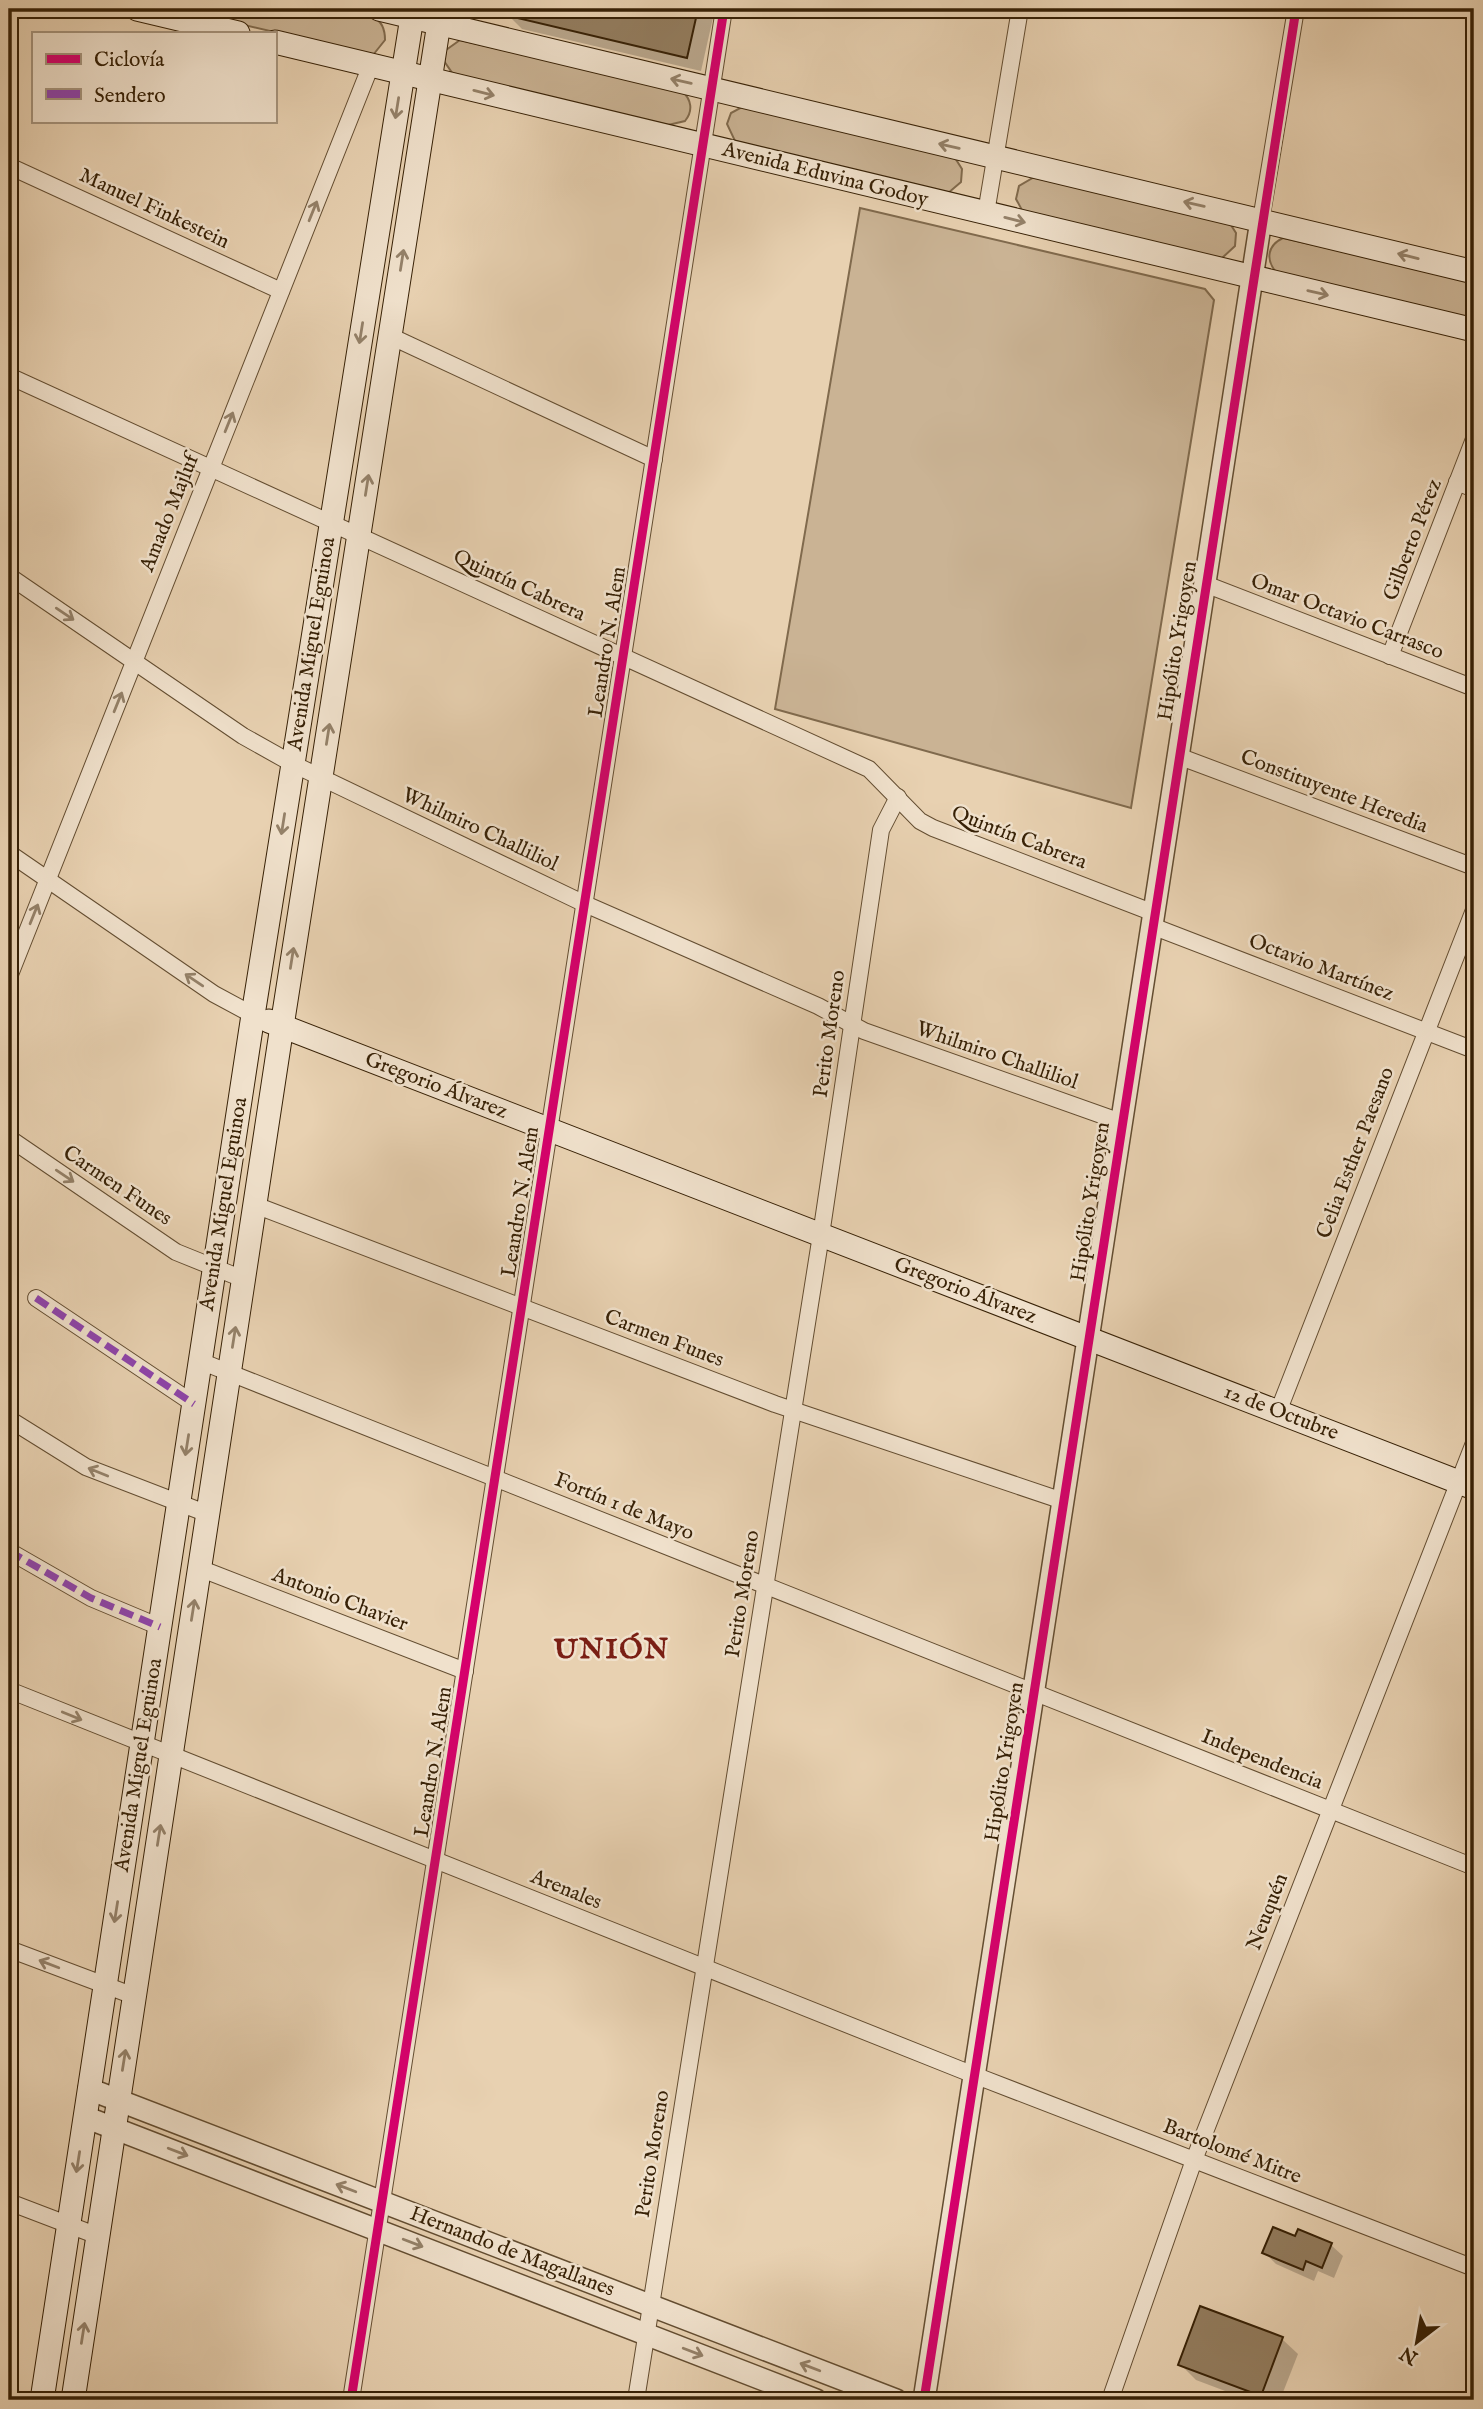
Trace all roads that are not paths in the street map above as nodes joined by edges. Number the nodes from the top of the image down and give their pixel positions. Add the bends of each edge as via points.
1 (137, 9) edge
2 (379, 9) edge
3 (724, 9) edge
4 (1020, 9) edge
5 (1296, 9) edge
6 (412, 13) edge
7 (440, 16) edge
8 (234, 32) edge
9 (276, 42) edge
10 (371, 65) junction
11 (403, 73) junction
12 (430, 80) junction
13 (712, 89) junction
14 (703, 145) junction
15 (995, 156) junction
16 (9, 166) edge
17 (986, 213) junction
18 (1261, 220) junction
19 (1474, 271) edge
20 (1252, 277) junction
21 (281, 291) junction
22 (1474, 330) edge
23 (390, 336) junction
24 (9, 376) edge
25 (1474, 439) edge
26 (654, 459) junction
27 (211, 468) junction
28 (1457, 482) junction
29 (1474, 489) edge
30 (331, 523) junction
31 (359, 536) junction
32 (9, 576) edge
33 (1205, 584) junction
34 (1390, 656) junction
35 (624, 657) junction
36 (134, 661) junction
37 (1474, 688) edge
38 (1178, 756) junction
39 (293, 764) junction
40 (321, 778) junction
41 (898, 797) junction
42 (9, 853) edge
43 (1474, 867) edge
44 (47, 880) junction
45 (585, 904) junction
46 (1474, 910) edge
47 (1153, 920) junction
48 (9, 977) edge
49 (253, 1014) junction
50 (852, 1024) junction
51 (282, 1026) junction
52 (1427, 1032) junction
53 (1474, 1050) edge
54 (1121, 1122) junction
55 (550, 1130) junction
56 (9, 1138) edge
57 (255, 1205) junction
58 (821, 1235) junction
59 (214, 1269) junction
60 (243, 1279) junction
61 (36, 1298) dead end
62 (522, 1307) junction
63 (1088, 1339) junction
64 (200, 1361) junction
65 (229, 1373) junction
66 (194, 1404) junction
67 (794, 1410) junction
68 (1278, 1412) junction
69 (9, 1419) edge
70 (1474, 1443) edge
71 (496, 1478) junction
72 (1467, 1485) edge
73 (1063, 1501) junction
74 (179, 1503) junction
75 (208, 1514) junction
76 (9, 1551) edge
77 (199, 1568) junction
78 (766, 1586) junction
79 (160, 1627) junction
80 (466, 1671) junction
81 (9, 1690) edge
82 (1033, 1692) junction
83 (142, 1744) junction
84 (171, 1756) junction
85 (1331, 1810) junction
86 (436, 1861) junction
87 (1474, 1867) edge
88 (9, 1949) edge
89 (705, 1968) junction
90 (105, 1986) junction
91 (134, 1996) junction
92 (974, 2076) junction
93 (89, 2089) junction
94 (118, 2099) junction
95 (85, 2117) junction
96 (114, 2127) junction
97 (1194, 2160) junction
98 (381, 2201) junction
99 (9, 2202) edge
100 (69, 2225) junction
101 (377, 2229) junction
102 (98, 2236) junction
103 (1474, 2267) edge
104 (650, 2305) junction
105 (646, 2334) junction
106 (42, 2400) edge
107 (73, 2400) edge
108 (351, 2400) edge
109 (636, 2400) edge
110 (816, 2400) edge
111 (896, 2400) edge
112 (924, 2400) edge
113 (1110, 2400) edge

1 - 8 main road
2 - 6 main road
3 - 13 street, Leandro N. Alem
4 - 15 street
5 - 18 street, Hipólito Yrigoyen
6 - 7 main road
6 - 11 main road, Avenida Miguel Eguinoa
7 - 12 main road, Avenida Miguel Eguinoa
13 -> 7 main road
9 - 10 main road, Avenida Eduvina Godoy
10 - 11 main road, Avenida Eduvina Godoy
21 -> 10 street, Amado Majluf
11 - 12 main road, Avenida Eduvina Godoy
11 -> 30 main road, Avenida Miguel Eguinoa
12 -> 14 main road, Avenida Eduvina Godoy
23 -> 12 main road, Avenida Miguel Eguinoa
13 - 14 street, Leandro N. Alem
15 -> 13 main road
14 - 17 main road, Avenida Eduvina Godoy
14 - 26 street, Leandro N. Alem
15 - 17 street
18 -> 15 main road
16 - 21 street, Manuel Finkestein
17 -> 20 main road, Avenida Eduvina Godoy
19 -> 18 main road
18 - 20 street, Hipólito Yrigoyen
20 -> 22 main road, Avenida Eduvina Godoy
20 - 33 street, Hipólito Yrigoyen
27 -> 21 street, Amado Majluf
23 - 26 street
31 -> 23 main road, Avenida Miguel Eguinoa
24 - 27 street, Quintín Cabrera
25 - 28 street, Gilberto Pérez
26 - 35 street, Leandro N. Alem
27 - 30 street, Quintín Cabrera
27 - 36 street, Amado Majluf
28 - 29 street
28 - 34 street, Gilberto Pérez
30 - 31 street, Quintín Cabrera
30 - 39 main road, Avenida Miguel Eguinoa
31 - 35 street, Quintín Cabrera
40 -> 31 main road, Avenida Miguel Eguinoa
32 -> 36 street, Whilmiro Challiliol
33 - 34 street, Omar Octavio Carrasco
33 - 38 street, Hipólito Yrigoyen
34 - 37 street, Omar Octavio Carrasco
35 - 41 street, Quintín Cabrera via 869,769
35 - 45 street, Leandro N. Alem
36 - 39 street, Whilmiro Challiliol via 243,736
44 -> 36 street, Amado Majluf
38 - 43 street, Constituyente Heredia
38 - 47 street, Hipólito Yrigoyen
39 - 40 street, Whilmiro Challiliol
39 -> 49 main road, Avenida Miguel Eguinoa
40 - 45 street, Whilmiro Challiliol
51 -> 40 main road, Avenida Miguel Eguinoa
41 - 47 street, Quintín Cabrera via 933,828
41 - 50 street, Perito Moreno via 881,830
42 - 44 street, Gregorio Álvarez
48 -> 44 street, Amado Majluf
49 -> 44 street, Gregorio Álvarez via 214,994
45 - 50 street, Whilmiro Challiliol
45 - 55 street, Leandro N. Alem
46 - 52 street, Celia Esther Paesano
47 - 52 street, Octavio Martínez
47 - 54 street, Hipólito Yrigoyen
49 - 51 main road, Gregorio Álvarez
49 - 59 main road, Avenida Miguel Eguinoa
50 - 54 street, Whilmiro Challiliol via 880,1038
50 - 58 street, Perito Moreno
51 - 55 main road, Gregorio Álvarez
51 - 57 main road, Avenida Miguel Eguinoa
52 - 53 street, Octavio Martínez
52 - 68 street, Celia Esther Paesano
54 - 63 street, Hipólito Yrigoyen
55 - 58 main road, Gregorio Álvarez
55 - 62 street, Leandro N. Alem
56 -> 59 street, Carmen Funes via 176,1252
57 - 60 main road, Avenida Miguel Eguinoa
57 - 62 street, Carmen Funes
58 - 63 main road, Gregorio Álvarez
58 - 67 street, Perito Moreno
59 - 60 street, Carmen Funes
59 - 64 main road, Avenida Miguel Eguinoa
65 -> 60 main road, Avenida Miguel Eguinoa
61 - 66 street
62 - 67 street, Carmen Funes
62 - 71 street, Leandro N. Alem
63 - 68 main road, 12 de Octubre
63 - 73 street, Hipólito Yrigoyen
64 - 65 street, Fortín 1 de Mayo
64 - 66 main road, Avenida Miguel Eguinoa
65 - 71 street, Fortín 1 de Mayo
65 - 75 main road, Avenida Miguel Eguinoa
66 -> 74 main road, Avenida Miguel Eguinoa
67 - 73 street, Carmen Funes
67 - 78 street, Perito Moreno
68 - 72 main road, 12 de Octubre
74 -> 69 street via 72,1460
70 - 72 street, Neuquén
71 - 78 street, Fortín 1 de Mayo
71 - 80 street, Leandro N. Alem
72 - 85 street, Neuquén
73 - 82 street, Hipólito Yrigoyen
74 - 75 street
74 - 79 main road, Avenida Miguel Eguinoa
75 - 77 main road, Avenida Miguel Eguinoa
76 - 79 street via 91,1598
77 - 80 street, Antonio Chavier
84 -> 77 main road, Avenida Miguel Eguinoa
78 - 82 street, Fortín 1 de Mayo
78 - 89 street, Perito Moreno
79 - 83 main road, Avenida Miguel Eguinoa
80 - 86 street, Leandro N. Alem
81 -> 83 street, Arenales
82 - 85 street, Independencia
82 - 92 street, Hipólito Yrigoyen
83 - 84 street, Arenales
83 -> 90 main road, Avenida Miguel Eguinoa
84 - 86 street, Arenales
91 -> 84 main road, Avenida Miguel Eguinoa
85 - 87 street, Independencia
85 - 97 street, Neuquén
86 - 89 street, Arenales
86 - 98 street, Leandro N. Alem
90 -> 88 street
89 - 92 street, Arenales
89 - 104 street, Perito Moreno
90 - 91 street
90 - 93 main road, Avenida Miguel Eguinoa
94 -> 91 main road, Avenida Miguel Eguinoa
92 - 97 street, Bartolomé Mitre
92 - 112 street, Hipólito Yrigoyen
93 - 94 street, Hernando de Magallanes
93 - 95 main road, Avenida Miguel Eguinoa
94 - 96 main road, Avenida Miguel Eguinoa
98 -> 94 street, Hernando de Magallanes
95 - 96 street, Hernando de Magallanes
95 -> 100 main road, Avenida Miguel Eguinoa
96 -> 101 street, Hernando de Magallanes
96 - 102 main road, Avenida Miguel Eguinoa
97 - 103 street, Bartolomé Mitre
97 - 113 street, Neuquén
98 - 101 street, Leandro N. Alem
98 - 104 street, Hernando de Magallanes
99 - 100 street
100 - 102 street
100 - 106 main road, Avenida Miguel Eguinoa
101 -> 105 street, Hernando de Magallanes
101 - 108 street, Leandro N. Alem
107 -> 102 main road, Avenida Miguel Eguinoa
104 - 105 street, Perito Moreno
111 -> 104 street, Hernando de Magallanes
105 - 109 street, Perito Moreno
105 -> 110 street, Hernando de Magallanes

